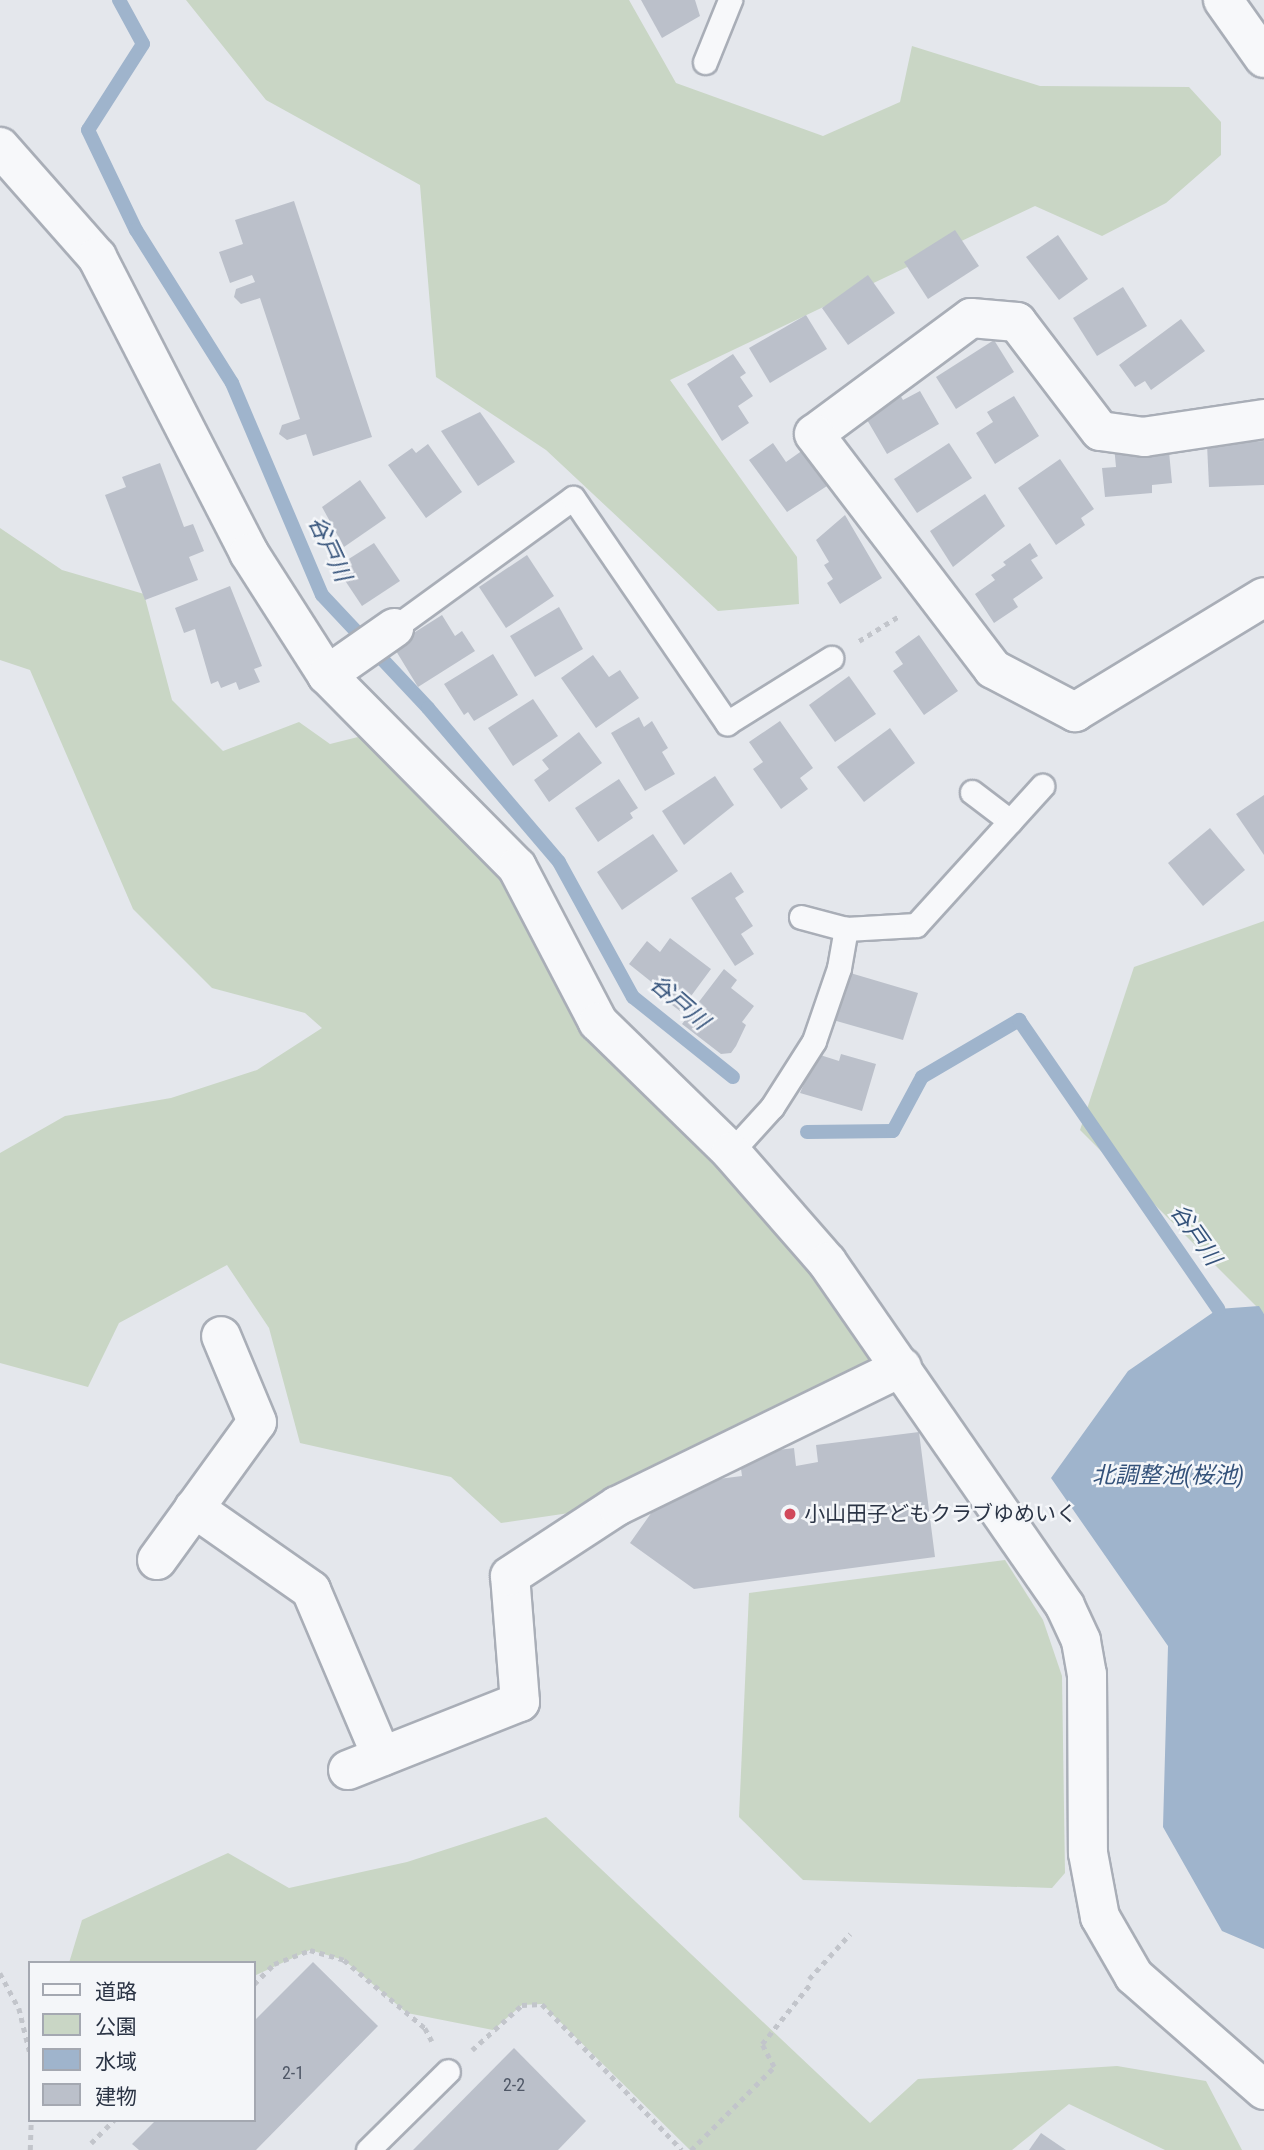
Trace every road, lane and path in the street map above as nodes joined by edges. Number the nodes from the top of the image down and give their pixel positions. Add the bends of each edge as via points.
1 (730, 0) edge
2 (1223, 0) edge
3 (1264, 58) edge
4 (705, 62) dead end
5 (0, 147) edge
6 (1264, 419) edge
7 (935, 594) junction
8 (1264, 597) edge
9 (394, 628) joint
10 (831, 658) joint
11 (336, 669) junction
12 (1042, 786) dead end
13 (972, 792) dead end
14 (1010, 821) junction
15 (801, 917) dead end
16 (846, 929) junction
17 (731, 1152) junction
18 (221, 1336) dead end
19 (902, 1367) junction
20 (194, 1508) junction
21 (157, 1560) dead end
22 (850, 1934) dead end
23 (0, 1973) edge
24 (256, 1982) edge
25 (28, 2045) edge
26 (448, 2071) junction
27 (1264, 2090) edge
28 (31, 2122) edge
29 (112, 2122) edge
30 (91, 2143) dead end
31 (30, 2150) edge
32 (368, 2150) edge
33 (682, 2150) edge
34 (691, 2150) edge

1 - 4 lane
2 - 3 street
5 - 11 street via 97,257 249,553
6 - 7 street via 1144,437 1100,431 1017,322 971,318 814,434
7 - 8 street via 993,669 1075,712
7 - 10 path
9 - 10 lane via 573,498 727,723
9 - 11 street
11 - 17 street via 517,867 598,1022
12 - 14 lane
13 - 14 lane
14 - 16 lane via 916,925
15 - 16 lane
16 - 17 lane via 839,968 814,1041 772,1107
17 - 19 street via 827,1262
18 - 20 street via 257,1422
19 - 20 street via 617,1506 510,1576 520,1702 365,1764 311,1590
19 - 27 street via 1065,1606 1081,1641 1087,1674 1088,1853 1100,1917 1115,1949 1156,1998
20 - 21 street
22 - 34 path via 765,2036 763,2053 774,2067
23 - 25 path via 19,2008
24 - 26 path via 274,1964 310,1950 344,1960 425,2028
26 - 32 lane
26 - 33 path via 522,2004 542,2004
28 - 31 path
29 - 30 path

